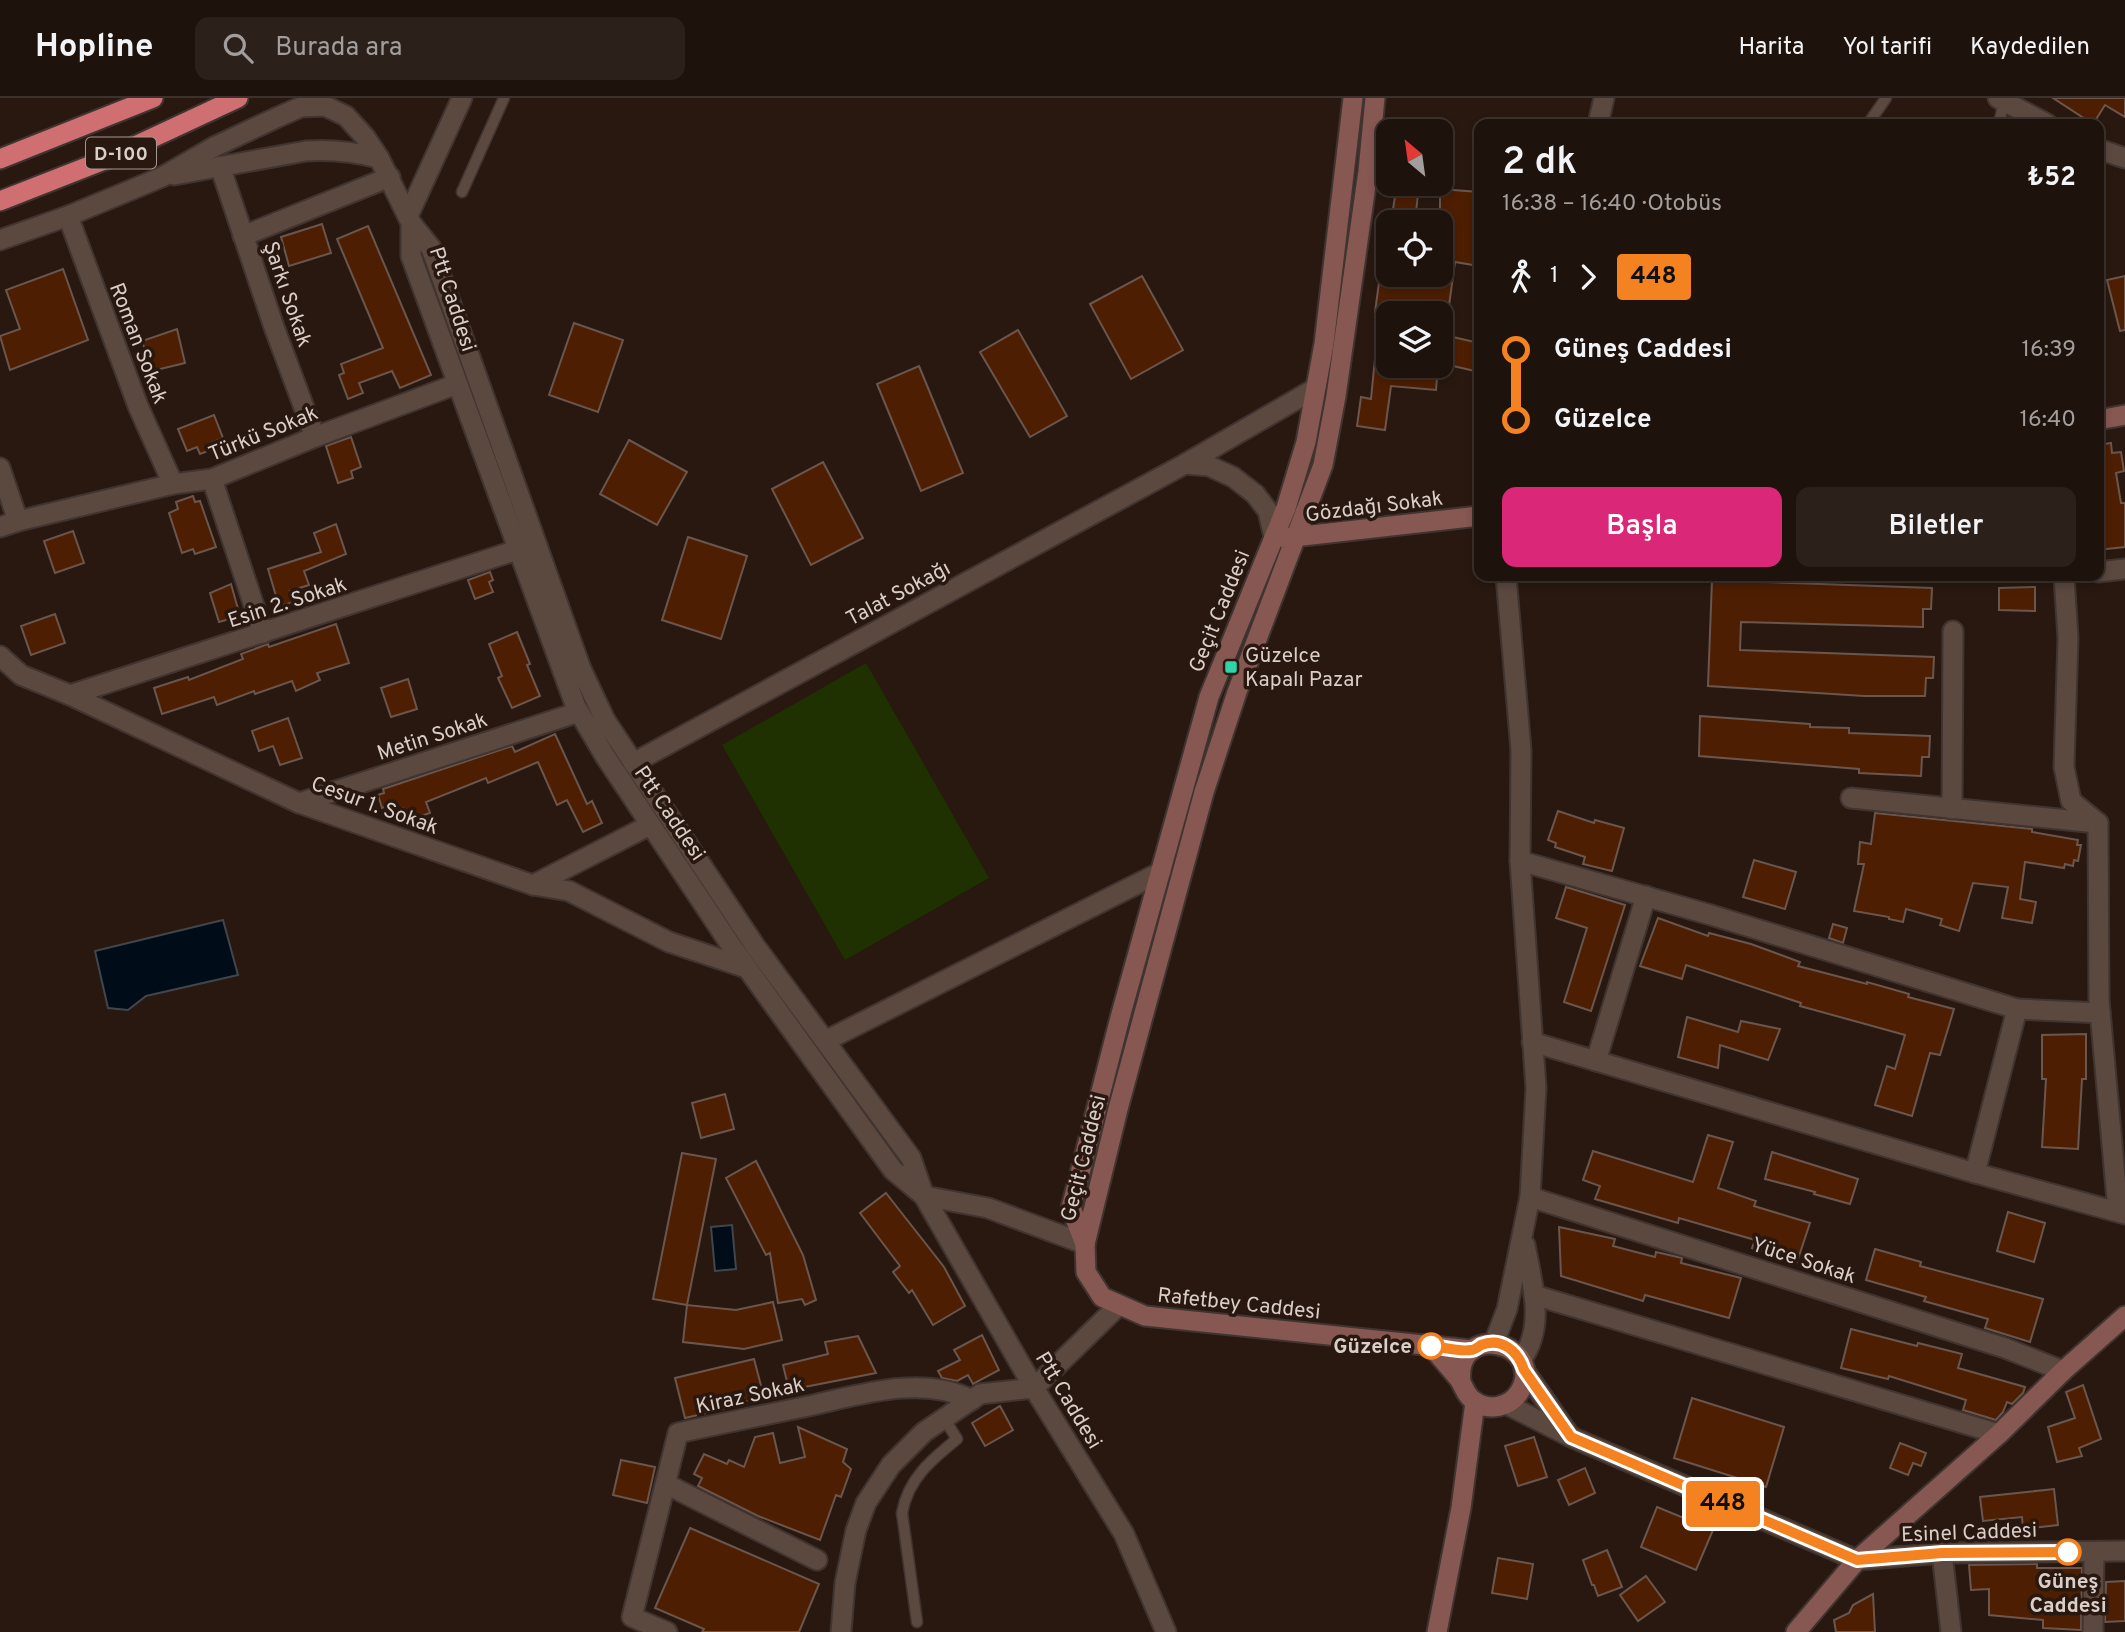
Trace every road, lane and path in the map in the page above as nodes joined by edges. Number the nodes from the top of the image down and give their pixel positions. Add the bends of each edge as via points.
1 (153, 98) edge
2 (238, 98) edge
3 (462, 98) edge
4 (504, 98) edge
5 (1353, 98) edge
6 (1374, 98) edge
7 (1604, 98) edge
8 (1886, 98) edge
9 (2001, 100) edge
10 (1599, 119) edge
11 (1871, 119) edge
12 (1999, 119) edge
13 (2037, 119) edge
14 (2104, 151) edge
15 (379, 158) junction
16 (2125, 158) edge
17 (0, 159) edge
18 (220, 166) junction
19 (162, 177) junction
20 (390, 177) junction
21 (462, 192) dead end
22 (0, 201) edge
23 (68, 216) junction
24 (410, 219) junction
25 (243, 236) junction
26 (0, 240) edge
27 (457, 384) junction
28 (1315, 388) junction
29 (2125, 415) edge
30 (2104, 419) edge
31 (315, 437) junction
32 (1185, 464) junction
33 (0, 468) edge
34 (212, 479) junction
35 (173, 484) junction
36 (1474, 517) edge
37 (9, 524) edge
38 (1274, 537) junction
39 (1295, 538) junction
40 (517, 550) junction
41 (2125, 569) edge
42 (2104, 571) edge
43 (1506, 581) edge
44 (2064, 581) edge
45 (1953, 631) dead end
46 (263, 634) junction
47 (0, 656) edge
48 (70, 695) junction
49 (579, 712) junction
50 (633, 763) junction
51 (1852, 798) dead end
52 (299, 803) junction
53 (1952, 809) junction
54 (2098, 823) junction
55 (650, 825) junction
56 (1520, 861) junction
57 (1161, 872) junction
58 (533, 885) junction
59 (1646, 896) junction
60 (747, 968) junction
61 (2017, 1009) junction
62 (2100, 1013) junction
63 (825, 1041) junction
64 (1532, 1042) junction
65 (1596, 1061) junction
66 (1975, 1173) junction
67 (924, 1196) junction
68 (1530, 1197) junction
69 (2121, 1212) edge
70 (1523, 1234) junction
71 (1085, 1244) junction
72 (1534, 1295) junction
73 (1119, 1305) junction
74 (2125, 1316) edge
75 (1494, 1343) junction
76 (1431, 1346) junction
77 (1472, 1350) junction
78 (1523, 1365) junction
79 (2063, 1371) junction
80 (1461, 1382) junction
81 (1034, 1388) junction
82 (972, 1400) junction
83 (1475, 1402) junction
84 (1506, 1404) junction
85 (944, 1418) junction
86 (1999, 1434) junction
87 (1571, 1437) junction
88 (666, 1483) junction
89 (2125, 1551) edge
90 (2094, 1552) junction
91 (1942, 1553) junction
92 (817, 1560) dead end
93 (1857, 1560) junction
94 (917, 1622) dead end
95 (667, 1632) edge
96 (841, 1632) edge
97 (1166, 1632) edge
98 (1437, 1632) edge
99 (1797, 1632) edge
100 (1951, 1632) edge
101 (2093, 1632) edge

1 - 17 highway, D-100
2 - 22 highway, D-100 via 107,159
3 - 24 street
4 - 21 lane
5 - 28 main road, Geçit Caddesi
6 - 39 main road, Geçit Caddesi via 1336,396 1323,465
7 - 10 street
8 - 11 lane
9 - 12 lane
9 - 13 street
14 - 16 street
15 - 18 street via 326,149
15 - 19 street via 346,116 325,106 301,107
15 - 20 street
18 - 19 street
18 - 25 street, Şarkı Sokak
19 - 23 street
20 - 24 street
20 - 25 street
23 - 26 street
23 - 35 street, Roman Sokak via 138,406
24 - 27 street, Ptt Caddesi via 411,256
24 - 50 street, Ptt Caddesi via 431,248 581,669 605,720
25 - 31 street, Şarkı Sokak
27 - 31 street, Türkü Sokak
27 - 40 street, Ptt Caddesi
28 - 32 street, Talat Sokağı
28 - 38 main road, Geçit Caddesi via 1306,442
29 - 30 main road
31 - 34 street, Türkü Sokak
32 - 38 street via 1209,466 1255,494 1268,511
32 - 50 street, Talat Sokağı
33 - 37 street
34 - 35 street, Türkü Sokak
34 - 46 street
35 - 37 street, Türkü Sokak
36 - 39 main road, Gözdağı Sokak
38 - 39 main road, Gözdağı Sokak
38 - 57 main road, Geçit Caddesi via 1209,697
39 - 71 main road, Geçit Caddesi via 1205,792
40 - 46 street, Esin 2. Sokak
40 - 49 street, Ptt Caddesi
41 - 42 street
43 - 56 street via 1521,750
44 - 54 street via 2068,638 2064,767 2071,801
45 - 53 street
46 - 48 street, Esin 2. Sokak
47 - 48 street, Cesur 1. Sokak via 21,675
48 - 52 street, Cesur 1. Sokak
49 - 52 street, Metin Sokak
49 - 55 street, Ptt Caddesi
50 - 63 street, Ptt Caddesi via 762,956
51 - 53 street
52 - 58 street, Cesur 1. Sokak
53 - 54 street
54 - 62 street
55 - 58 street
55 - 60 street, Ptt Caddesi
56 - 59 street
56 - 64 street
57 - 63 street
57 - 71 main road, Geçit Caddesi via 1070,1209
58 - 60 street, Cesur 1. Sokak via 569,891 669,942
59 - 61 street
59 - 65 street
60 - 67 street, Ptt Caddesi via 893,1170
61 - 62 street
61 - 66 street
62 - 69 street
63 - 67 street, Ptt Caddesi via 911,1158
64 - 65 street
64 - 68 street via 1536,1088
65 - 66 street
66 - 69 street
67 - 71 street via 988,1208
67 - 81 street, Ptt Caddesi
68 - 70 street
68 - 79 street, Yüce Sokak via 2005,1348
70 - 72 street
70 - 75 street via 1507,1309
71 - 73 main road, Rafetbey Caddesi via 1086,1272 1102,1297
72 - 78 street via 1534,1337
72 - 86 street
73 - 76 main road, Rafetbey Caddesi via 1145,1316
73 - 81 street
74 - 79 main road
75 - 77 main road
75 - 78 main road via 1515,1352
76 - 77 main road, Rafetbey Caddesi
76 - 80 main road
77 - 80 main road via 1462,1365
78 - 84 main road via 1521,1390
78 - 87 street
79 - 86 main road
80 - 83 main road
81 - 82 street via 980,1394
81 - 97 street, Ptt Caddesi via 1124,1534
82 - 85 street
82 - 88 street, Kiraz Sokak via 951,1391 917,1387 678,1433
83 - 84 main road via 1495,1407
83 - 98 main road
84 - 87 street
85 - 94 lane via 957,1439 915,1478 902,1513
85 - 96 street via 891,1465 866,1503 850,1552
86 - 93 main road
87 - 93 street
88 - 92 street
88 - 95 street, Kiraz Sokak via 632,1617
89 - 90 street, Esinel Caddesi
90 - 91 street, Esinel Caddesi
90 - 101 street
91 - 93 street, Esinel Caddesi
91 - 100 street
93 - 99 main road

